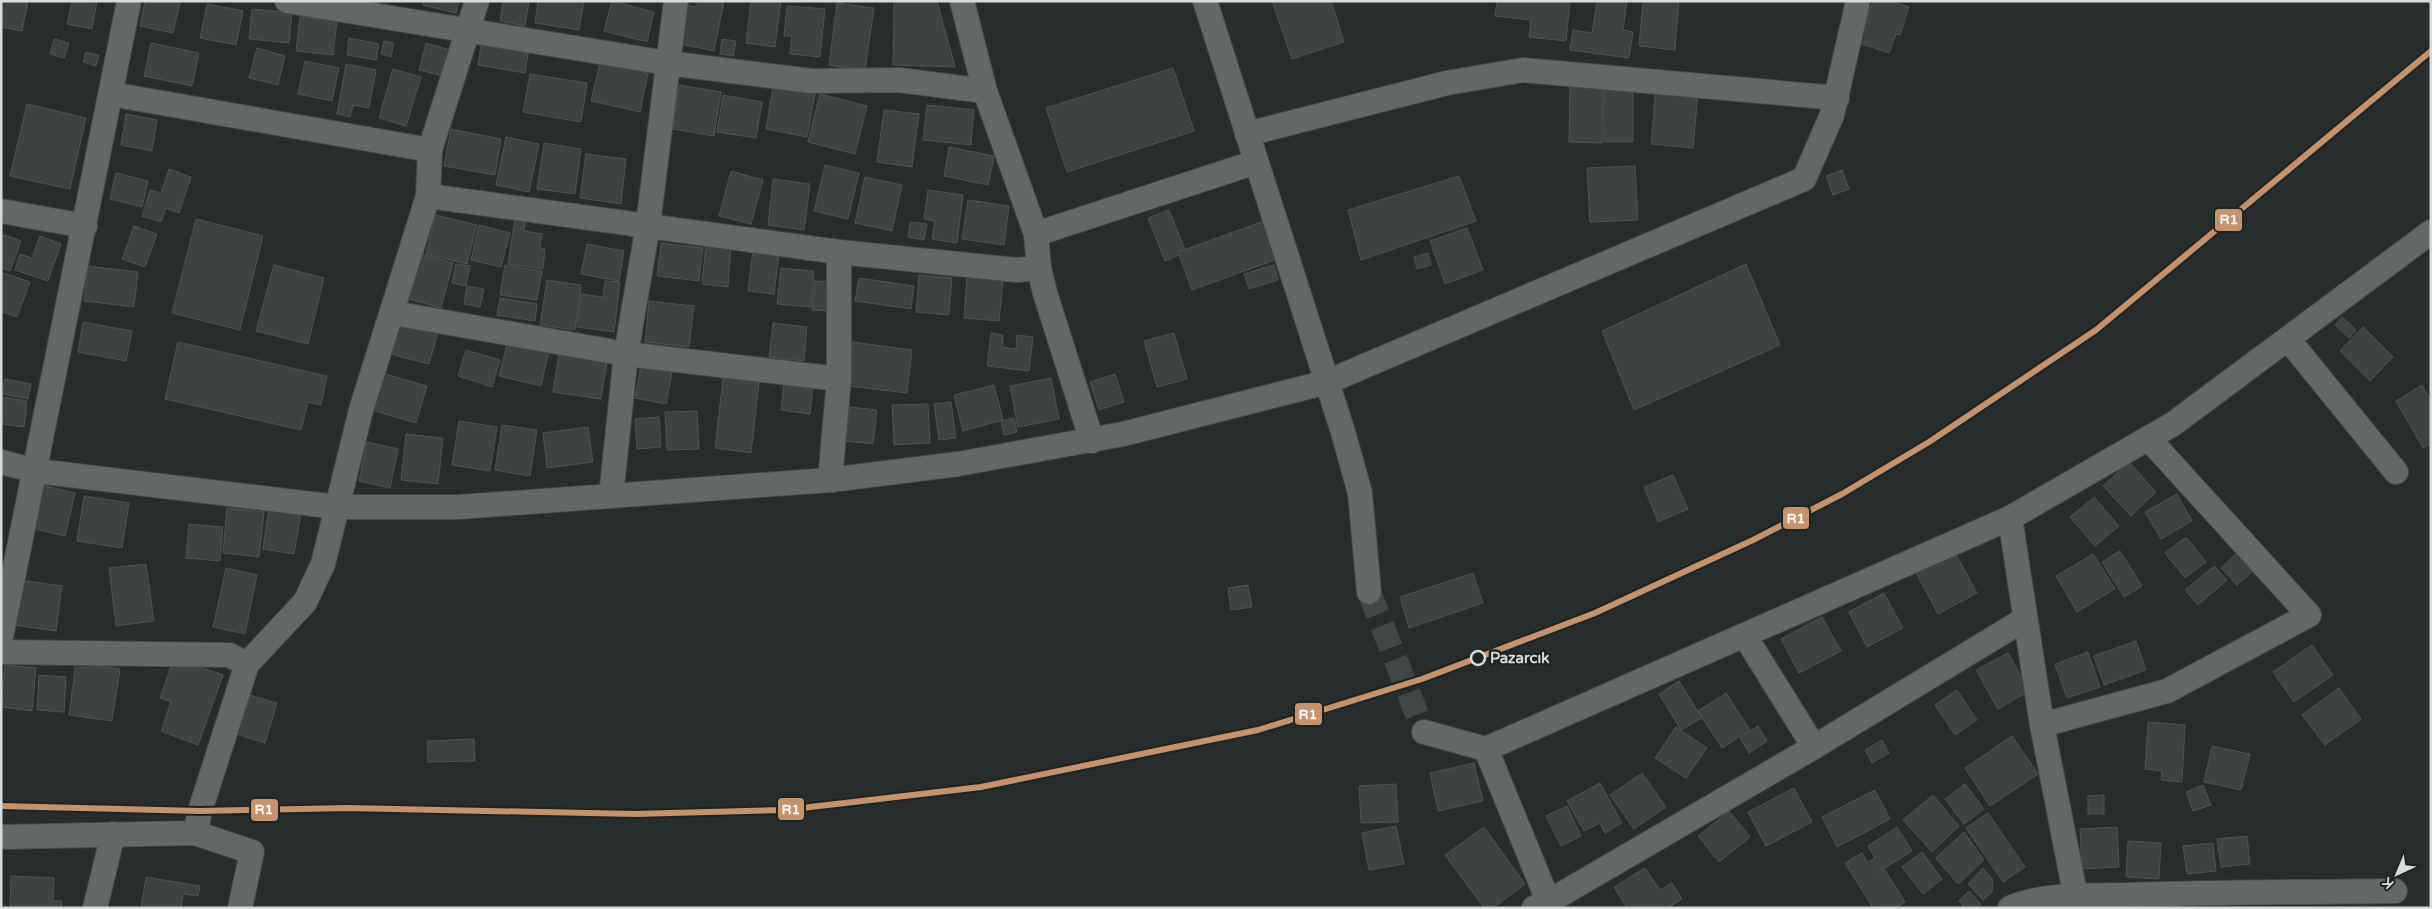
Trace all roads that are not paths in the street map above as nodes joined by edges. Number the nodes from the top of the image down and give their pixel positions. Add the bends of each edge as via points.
1 (129, 1) edge
2 (286, 1) edge
3 (478, 1) edge
4 (676, 1) edge
5 (962, 1) edge
6 (1205, 1) edge
7 (1858, 1) edge
8 (469, 29) junction
9 (667, 63) junction
10 (985, 91) junction
11 (111, 94) junction
12 (1837, 98) junction
13 (1247, 134) junction
14 (430, 150) junction
15 (1256, 162) junction
16 (428, 196) junction
17 (1, 211) edge
18 (648, 225) junction
19 (85, 226) junction
20 (2431, 232) edge
21 (1036, 234) junction
22 (839, 252) junction
23 (1039, 268) junction
24 (393, 313) junction
25 (2288, 339) junction
26 (626, 354) junction
27 (839, 379) junction
28 (1327, 382) junction
29 (2148, 438) junction
30 (1092, 441) junction
31 (1, 462) edge
32 (36, 471) junction
33 (2396, 472) dead end
34 (830, 480) junction
35 (611, 496) junction
36 (338, 508) junction
37 (2010, 518) junction
38 (1369, 592) tunnel mouth
39 (2025, 619) junction
40 (1745, 636) junction
41 (1, 638) edge
42 (1, 652) edge
43 (247, 664) junction
44 (2042, 725) junction
45 (1424, 732) dead end
46 (1814, 747) junction
47 (1486, 749) junction
48 (195, 833) junction
49 (114, 834) junction
50 (1, 837) edge
51 (2395, 891) dead end
52 (2077, 902) edge
53 (1544, 906) edge
54 (95, 908) edge
55 (240, 908) edge
56 (2010, 908) edge

1 - 11 street
2 - 8 street
3 - 8 street
4 - 9 street
5 - 10 street
6 - 13 street
7 - 12 street
8 - 9 street
8 - 14 street
9 - 10 street via 811,81 899,80
9 - 18 street
10 - 21 street
11 - 14 street
11 - 19 street
12 - 13 street via 1523,70 1446,83
12 - 28 street via 1804,179
13 - 15 street
14 - 16 street
15 - 21 street
15 - 28 street
16 - 18 street
16 - 24 street
17 - 19 street
18 - 22 street
18 - 26 street
19 - 32 street
20 - 25 street
21 - 23 street
22 - 23 street via 1017,270
22 - 27 street
23 - 30 street
24 - 26 street
24 - 36 street via 361,410
25 - 29 street via 2173,424
25 - 33 street
26 - 27 street
26 - 35 street
27 - 34 street
28 - 30 street
28 - 38 street via 1360,493
29 - 37 street
29 - 44 street via 2309,615 2166,691
30 - 34 street via 958,464
31 - 32 street
32 - 36 street
32 - 41 street
34 - 35 street
35 - 36 street via 459,507
36 - 43 street via 324,564 305,602
37 - 39 street
37 - 40 street
39 - 44 street
39 - 46 street
40 - 46 street
40 - 47 street
42 - 43 street via 228,655
43 - 48 street
44 - 52 street
45 - 47 street
46 - 53 street
47 - 53 street
48 - 49 street
48 - 55 street via 252,852
49 - 50 street
49 - 54 street
51 - 52 street via 2217,892
52 - 56 street via 2022,902

